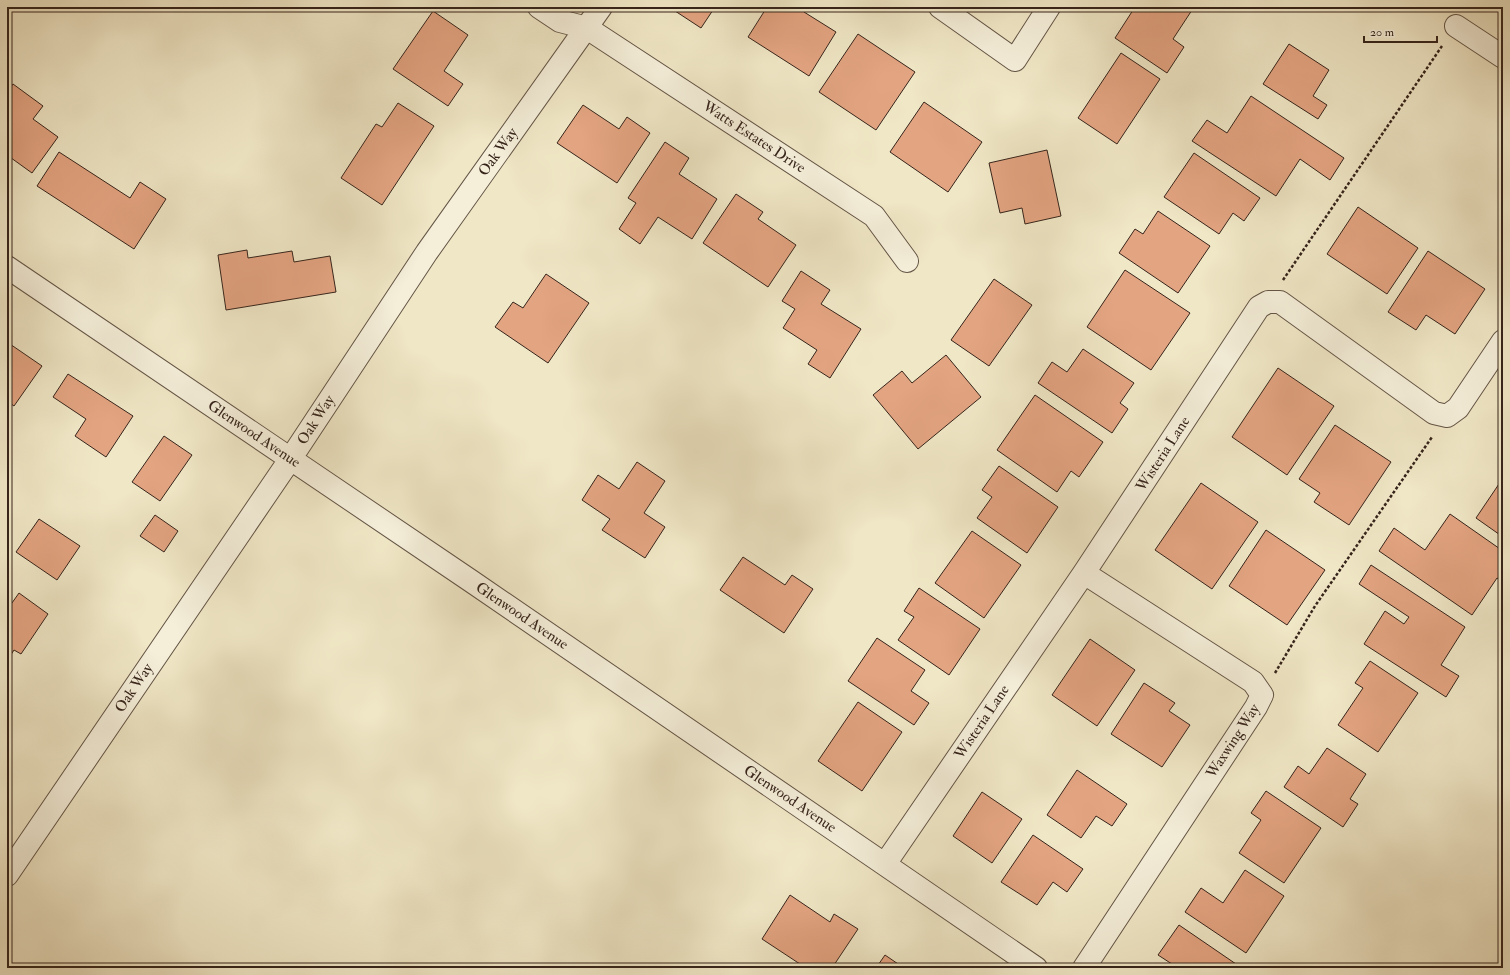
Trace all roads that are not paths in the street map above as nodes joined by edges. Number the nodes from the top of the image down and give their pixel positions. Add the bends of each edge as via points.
1 (539, 7) edge
2 (601, 7) edge
3 (940, 7) edge
4 (1049, 7) edge
5 (1456, 26) road end
6 (587, 28) junction
7 (1503, 57) edge
8 (907, 261) dead end
9 (7, 267) edge
10 (1503, 340) edge
11 (291, 458) junction
12 (1084, 573) junction
13 (885, 864) junction
14 (7, 875) edge
15 (1036, 968) edge
16 (1084, 968) edge

1 - 6 street, Watts Estates Drive via 560,21
2 - 6 street, Oak Way
3 - 4 street via 1015,60
5 - 7 street
6 - 8 street, Watts Estates Drive via 874,216
6 - 11 street, Oak Way via 427,252
9 - 11 street, Glenwood Avenue
10 - 12 street, Wisteria Lane via 1458,408 1448,416 1434,413 1280,302 1268,302 1259,307
11 - 13 street, Glenwood Avenue
11 - 14 street, Oak Way
12 - 13 street, Wisteria Lane
12 - 16 street, Waxwing Way via 1253,682 1262,695
13 - 15 street, Glenwood Avenue

